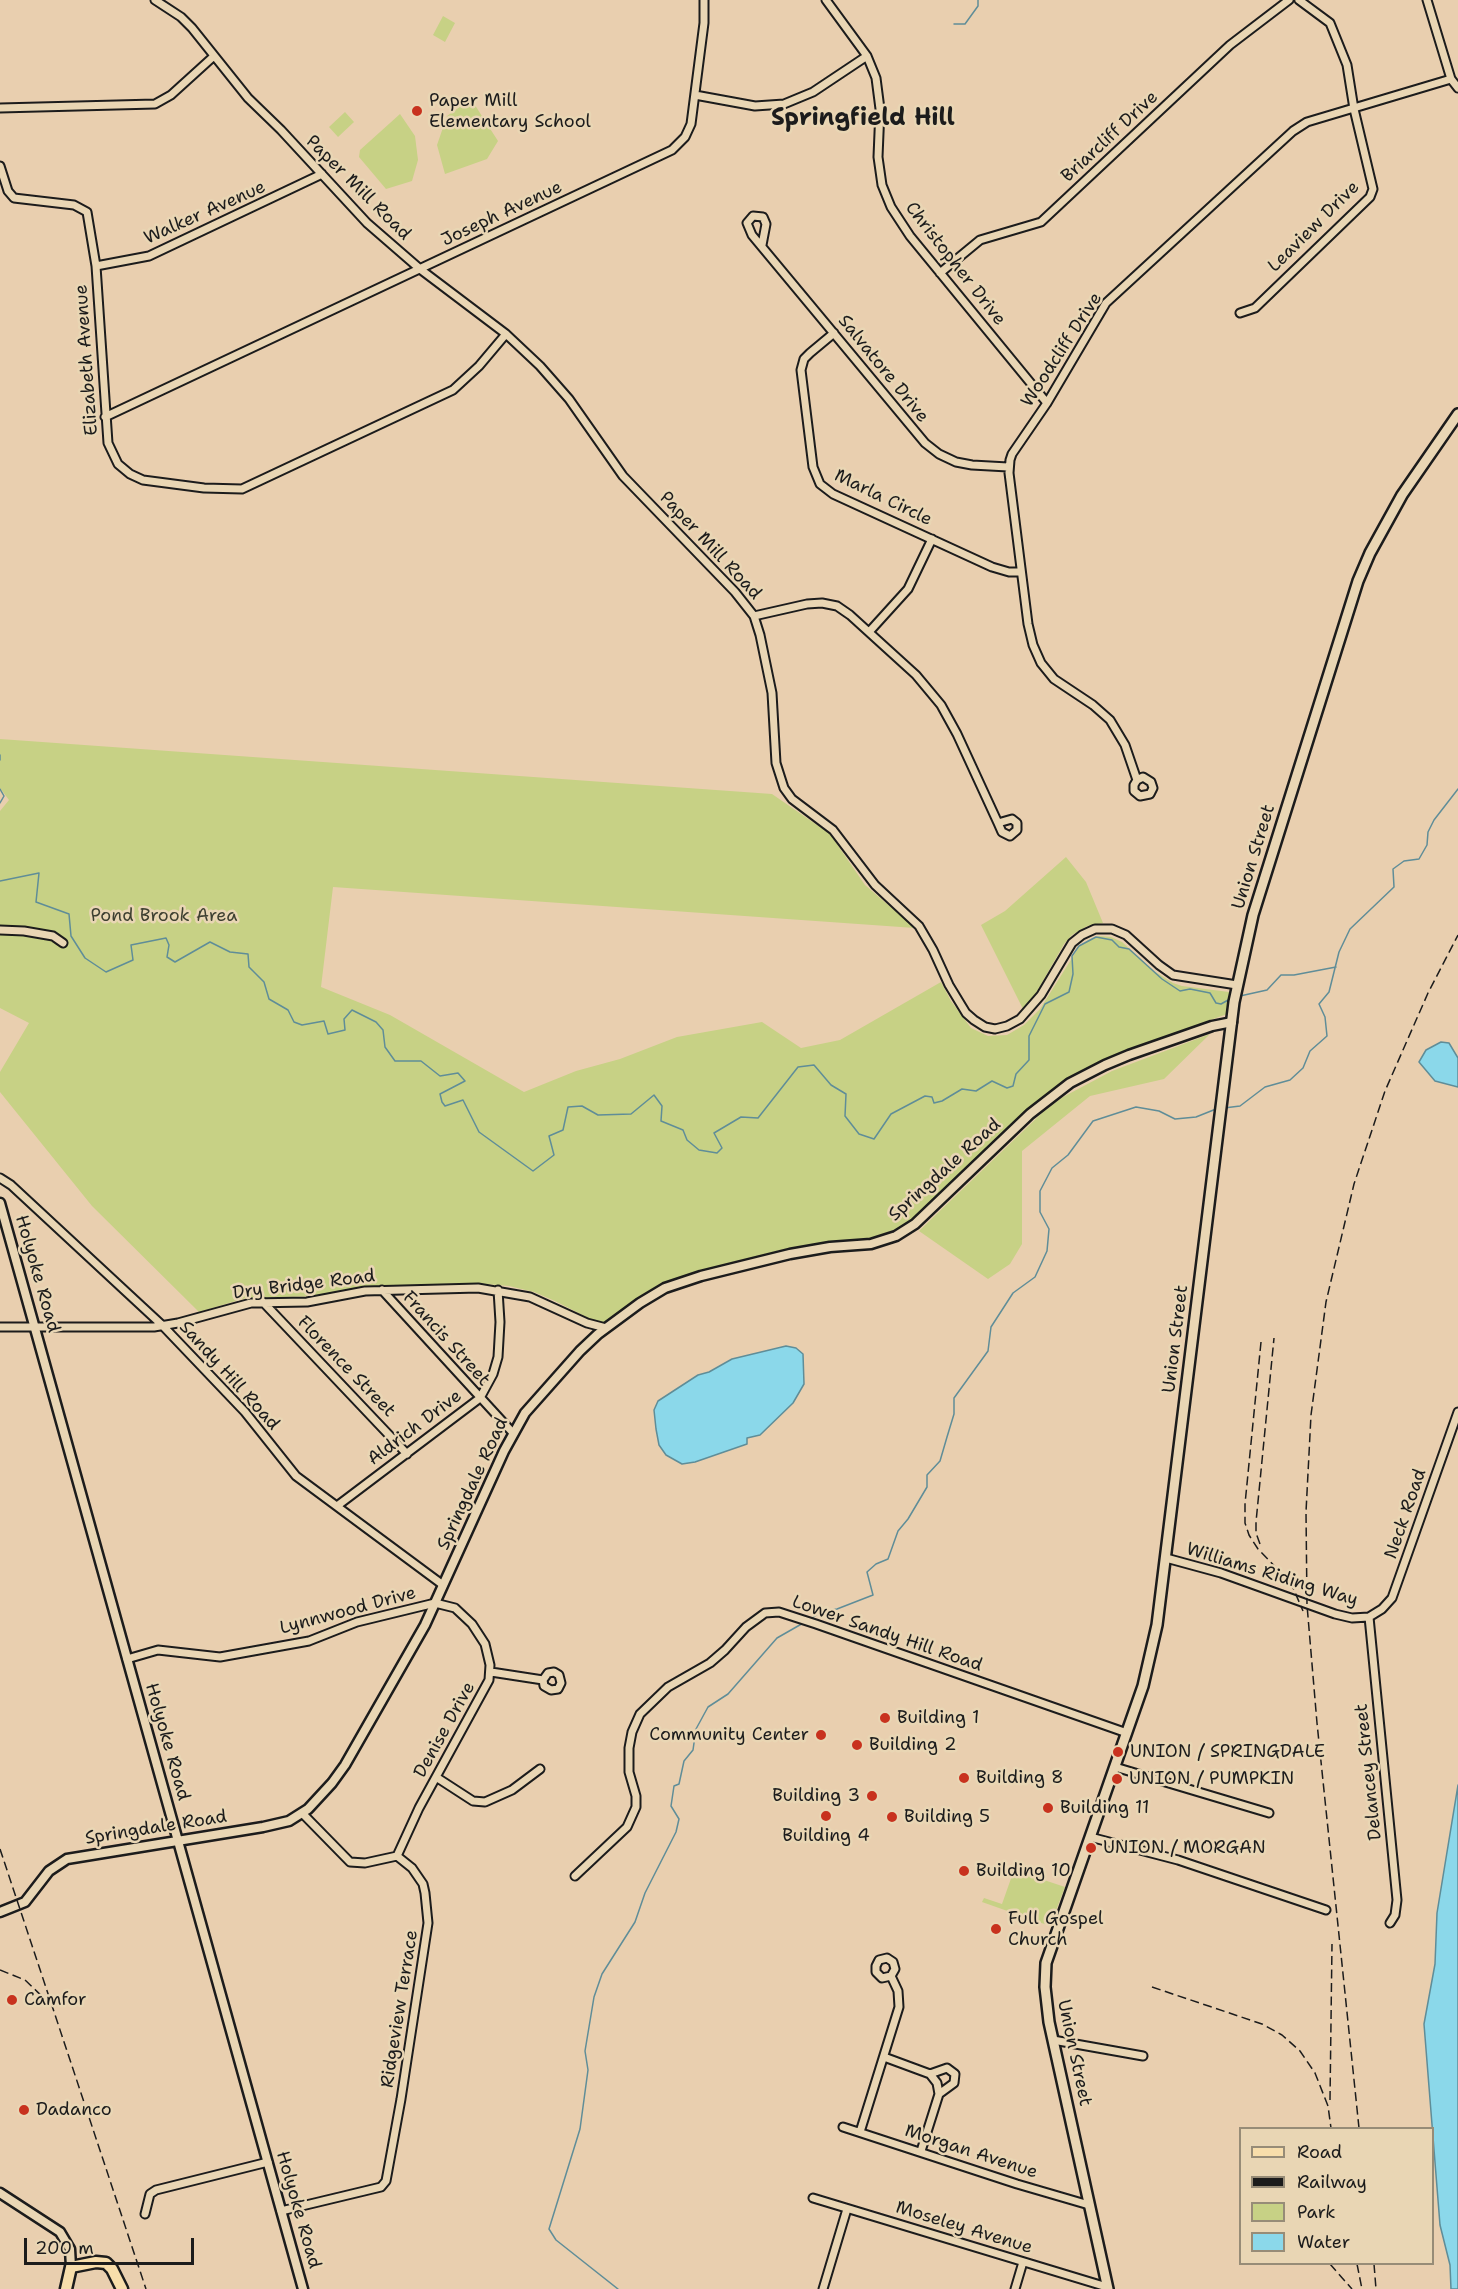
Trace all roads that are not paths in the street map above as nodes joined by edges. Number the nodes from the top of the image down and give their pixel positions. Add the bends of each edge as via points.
1 (155, 0) edge
2 (704, 0) edge
3 (826, 0) edge
4 (1288, 0) edge
5 (1299, 0) edge
6 (1427, 0) edge
7 (214, 56) junction
8 (867, 56) junction
9 (1451, 79) junction
10 (1458, 88) edge
11 (695, 95) junction
12 (0, 108) edge
13 (1354, 109) junction
14 (0, 166) edge
15 (322, 174) junction
16 (762, 245) dead end
17 (96, 266) junction
18 (420, 269) junction
19 (940, 273) junction
20 (1240, 314) dead end
21 (834, 333) junction
22 (507, 334) junction
23 (1047, 403) junction
24 (1458, 414) edge
25 (105, 417) junction
26 (1008, 467) junction
27 (932, 538) junction
28 (1021, 572) junction
29 (754, 616) junction
30 (869, 632) junction
31 (1137, 780) dead end
32 (998, 823) dead end
33 (0, 930) edge
34 (63, 943) dead end
35 (1236, 994) junction
36 (1232, 1022) junction
37 (0, 1178) edge
38 (0, 1203) edge
39 (382, 1290) junction
40 (498, 1290) junction
41 (263, 1302) junction
42 (34, 1325) junction
43 (163, 1326) junction
44 (0, 1327) edge
45 (606, 1328) junction
46 (480, 1398) junction
47 (1458, 1412) edge
48 (513, 1433) junction
49 (407, 1454) junction
50 (337, 1506) junction
51 (1166, 1558) junction
52 (443, 1585) junction
53 (435, 1603) junction
54 (1369, 1617) junction
55 (127, 1659) junction
56 (491, 1671) junction
57 (543, 1680) dead end
58 (1127, 1733) junction
59 (1115, 1767) junction
60 (540, 1769) dead end
61 (436, 1777) junction
62 (303, 1813) junction
63 (1269, 1813) dead end
64 (1090, 1837) junction
65 (178, 1841) junction
66 (397, 1856) junction
67 (575, 1876) dead end
68 (1326, 1910) dead end
69 (0, 1911) edge
70 (1390, 1923) dead end
71 (891, 1976) dead end
72 (1053, 2040) junction
73 (1143, 2056) dead end
74 (884, 2057) junction
75 (930, 2074) junction
76 (939, 2094) junction
77 (843, 2127) dead end
78 (860, 2132) junction
79 (921, 2151) junction
80 (268, 2162) junction
81 (0, 2193) edge
82 (813, 2198) dead end
83 (1089, 2205) junction
84 (847, 2208) junction
85 (281, 2211) junction
86 (145, 2214) dead end
87 (1023, 2262) junction
88 (71, 2267) junction
89 (1108, 2288) edge
90 (66, 2289) edge
91 (122, 2289) edge
92 (303, 2289) edge
93 (823, 2289) edge
94 (1016, 2289) edge

1 - 7 street, Paper Mill Road via 187,23
2 - 11 street, Joseph Avenue
3 - 8 street, Christopher Drive
4 - 19 street, Briarcliff Drive via 1208,65 1041,222 980,240
5 - 13 street via 1330,23 1347,65
6 - 9 street
7 - 12 street via 171,95 155,104
7 - 15 street, Paper Mill Road via 248,98
8 - 11 street via 813,93 784,104 755,106
8 - 19 street, Christopher Drive via 879,100 877,148 882,185 903,227
9 - 10 street
9 - 13 street, Woodcliff Drive
11 - 18 street, Joseph Avenue via 691,124 672,150
13 - 20 street, Leaview Drive via 1373,182 1372,194 1255,308
13 - 23 street, Woodcliff Drive via 1307,122 1293,131 1106,303
14 - 17 street, Elizabeth Avenue via 15,199 84,209
15 - 17 street, Walker Avenue via 149,256
15 - 18 street, Paper Mill Road via 367,223
16 - 21 street, Salvatore Drive
17 - 25 street, Elizabeth Avenue
18 - 22 street, Paper Mill Road
18 - 25 street, Joseph Avenue
19 - 23 street, Christopher Drive
21 - 26 street, Salvatore Drive via 932,448 964,464
21 - 27 street, Marla Circle via 804,359 801,370 815,476 833,494
22 - 25 street, Elizabeth Avenue via 449,392 242,489 150,482 132,475 118,464 110,450
22 - 29 street, Paper Mill Road via 569,399 623,476
23 - 26 street, Woodcliff Drive via 1012,454
24 - 35 main road, Union Street via 1399,501 1358,581 1272,849
26 - 28 street
27 - 28 street, Marla Circle via 999,569
27 - 30 street via 908,589
28 - 31 street via 1029,631 1038,657 1054,679 1110,720 1125,745
29 - 30 street via 807,604 827,604 846,611
29 - 35 street, Paper Mill Road via 772,693 777,763 784,788 792,799 833,830 875,885 919,926 949,985 974,1020 995,1029 1020,1019 1041,995 1072,944 1095,929 1112,929 1126,935 1173,975
30 - 32 street via 921,680 941,705
33 - 34 street via 53,936
35 - 36 main road, Union Street
36 - 45 street, Springdale Road via 1130,1055 1070,1083 1030,1114 915,1224 896,1236 871,1244 790,1254 679,1283 656,1293
36 - 51 main road, Union Street
37 - 43 street, Sandy Hill Road
38 - 42 street, Holyoke Road
39 - 40 street, Dry Bridge Road
39 - 41 street, Dry Bridge Road via 307,1302
39 - 46 street, Francis Street
40 - 45 street, Dry Bridge Road via 530,1297
40 - 46 street, Aldrich Drive via 498,1357
41 - 43 street, Dry Bridge Road
41 - 49 street, Florence Street
42 - 43 street, Dry Bridge Road
42 - 44 street, Dry Bridge Road
42 - 55 street, Holyoke Road
43 - 50 street, Sandy Hill Road via 241,1407 288,1467
45 - 48 street, Springdale Road via 537,1398
46 - 48 street, Francis Street
46 - 49 street, Aldrich Drive
47 - 54 street, Neck Road via 1392,1598
48 - 52 street, Springdale Road
49 - 50 street, Aldrich Drive
50 - 52 street, Sandy Hill Road
51 - 54 street, Williams Riding Way via 1221,1573 1335,1614
51 - 58 main road, Union Street via 1150,1658
52 - 53 street, Springdale Road
53 - 55 street, Lynnwood Drive via 357,1622 303,1642 220,1657 158,1650
53 - 56 street, Denise Drive via 455,1608 472,1624 486,1647
53 - 62 street, Springdale Road via 345,1765
54 - 70 street, Delancey Street via 1397,1900
55 - 65 street, Holyoke Road
56 - 57 street
56 - 61 street, Denise Drive via 486,1689
58 - 59 main road, Union Street
58 - 67 street, Lower Sandy Hill Road via 786,1614 765,1613 710,1663 668,1687 640,1714 629,1748 636,1807 627,1827
59 - 63 street
59 - 64 main road, Union Street
60 - 61 street via 512,1790 485,1803 473,1801
61 - 66 street, Denise Drive
62 - 65 street, Springdale Road via 289,1821
62 - 66 street via 350,1862
64 - 68 street via 1178,1860
64 - 72 main road, Union Street via 1046,1963 1045,1996
65 - 69 street, Springdale Road via 64,1860 49,1871 25,1902
65 - 80 street, Holyoke Road
66 - 85 street, Ridgeview Terrace via 423,1884 428,1923 386,2181 381,2187
71 - 74 street via 899,2007
72 - 73 street
72 - 83 main road, Union Street
74 - 75 street
74 - 78 street
75 - 76 street
75 - 76 street via 947,2068 955,2074 954,2084
76 - 79 street
77 - 78 street, Morgan Avenue
78 - 79 street, Morgan Avenue
79 - 83 street, Morgan Avenue
80 - 85 street, Holyoke Road
80 - 86 street via 156,2190 150,2194
81 - 88 street via 60,2232 71,2255
82 - 84 street, Moseley Avenue
83 - 89 main road, Union Street
84 - 87 street, Moseley Avenue
84 - 93 street
85 - 92 street, Holyoke Road
87 - 89 street, Moseley Avenue
87 - 94 street
88 - 90 main road
88 - 91 main road via 105,2263 114,2271

